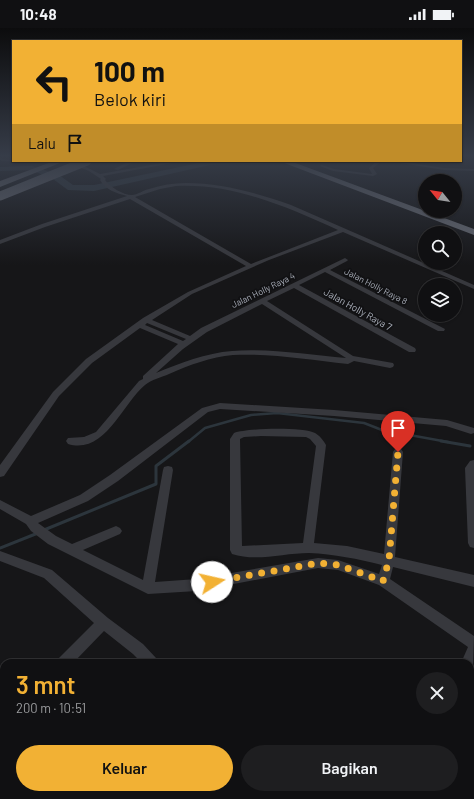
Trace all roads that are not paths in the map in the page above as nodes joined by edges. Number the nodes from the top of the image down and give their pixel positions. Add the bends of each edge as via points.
1 (128, 193) joint
2 (242, 193) edge
3 (378, 193) edge
4 (384, 193) edge
5 (418, 205) edge
6 (454, 218) edge
7 (474, 225) edge
8 (343, 230) junction
9 (474, 232) edge
10 (0, 242) edge
11 (345, 260) dead end
12 (251, 266) junction
13 (325, 270) junction
14 (294, 285) junction
15 (474, 287) edge
16 (262, 301) junction
17 (146, 320) junction
18 (139, 324) junction
19 (441, 329) dead end
20 (187, 341) junction
21 (412, 350) dead end
22 (351, 358) junction
23 (390, 365) dead end
24 (142, 382) junction
25 (471, 431) dead end
26 (71, 441) dead end
27 (398, 452) dead end
28 (474, 464) edge
29 (168, 470) dead end
30 (0, 473) edge
31 (0, 504) edge
32 (32, 525) junction
33 (116, 531) dead end
34 (474, 544) edge
35 (308, 548) junction
36 (71, 550) junction
37 (0, 556) edge
38 (389, 560) junction
39 (383, 581) junction
40 (474, 581) edge
41 (148, 588) junction
42 (103, 623) junction
43 (474, 644) edge
44 (474, 648) edge
45 (68, 659) edge
46 (147, 659) edge
47 (470, 659) edge

1 - 10 street
1 - 12 street
2 - 8 street via 284,204
3 - 9 highway
4 - 5 highway
6 - 7 highway
8 - 12 street
8 - 15 street
11 - 13 street, Jalan Holly Raya 4
12 - 17 street via 190,294
13 - 14 street, Jalan Holly Raya 4
13 - 19 street, Jalan Holly Raya 8
14 - 16 street, Jalan Holly Raya 4
14 - 21 street, Jalan Holly Raya 7
16 - 20 street, Jalan Holly Raya 4
16 - 22 street
17 - 18 street
17 - 20 street
18 - 20 street
18 - 30 street via 89,361 56,394
20 - 24 street, Jalan Holly Raya 4
22 - 23 street
22 - 24 street via 348,361 233,353 182,365
24 - 26 street, Jalan Holly Raya 4 via 99,434 85,441
25 - 32 street via 447,423 234,406 212,408 205,410 84,498
27 - 38 street
28 - 34 street via 470,468
29 - 41 street
31 - 32 street
32 - 36 street
33 - 36 street
35 - 35 street via 321,445 314,436 306,434 237,436 236,550 246,552
35 - 38 street via 347,551
36 - 41 street
37 - 42 street via 48,574
38 - 39 street
38 - 40 street
39 - 41 street via 338,565 318,563 197,585
39 - 43 street
42 - 45 street
42 - 46 street
44 - 47 street

